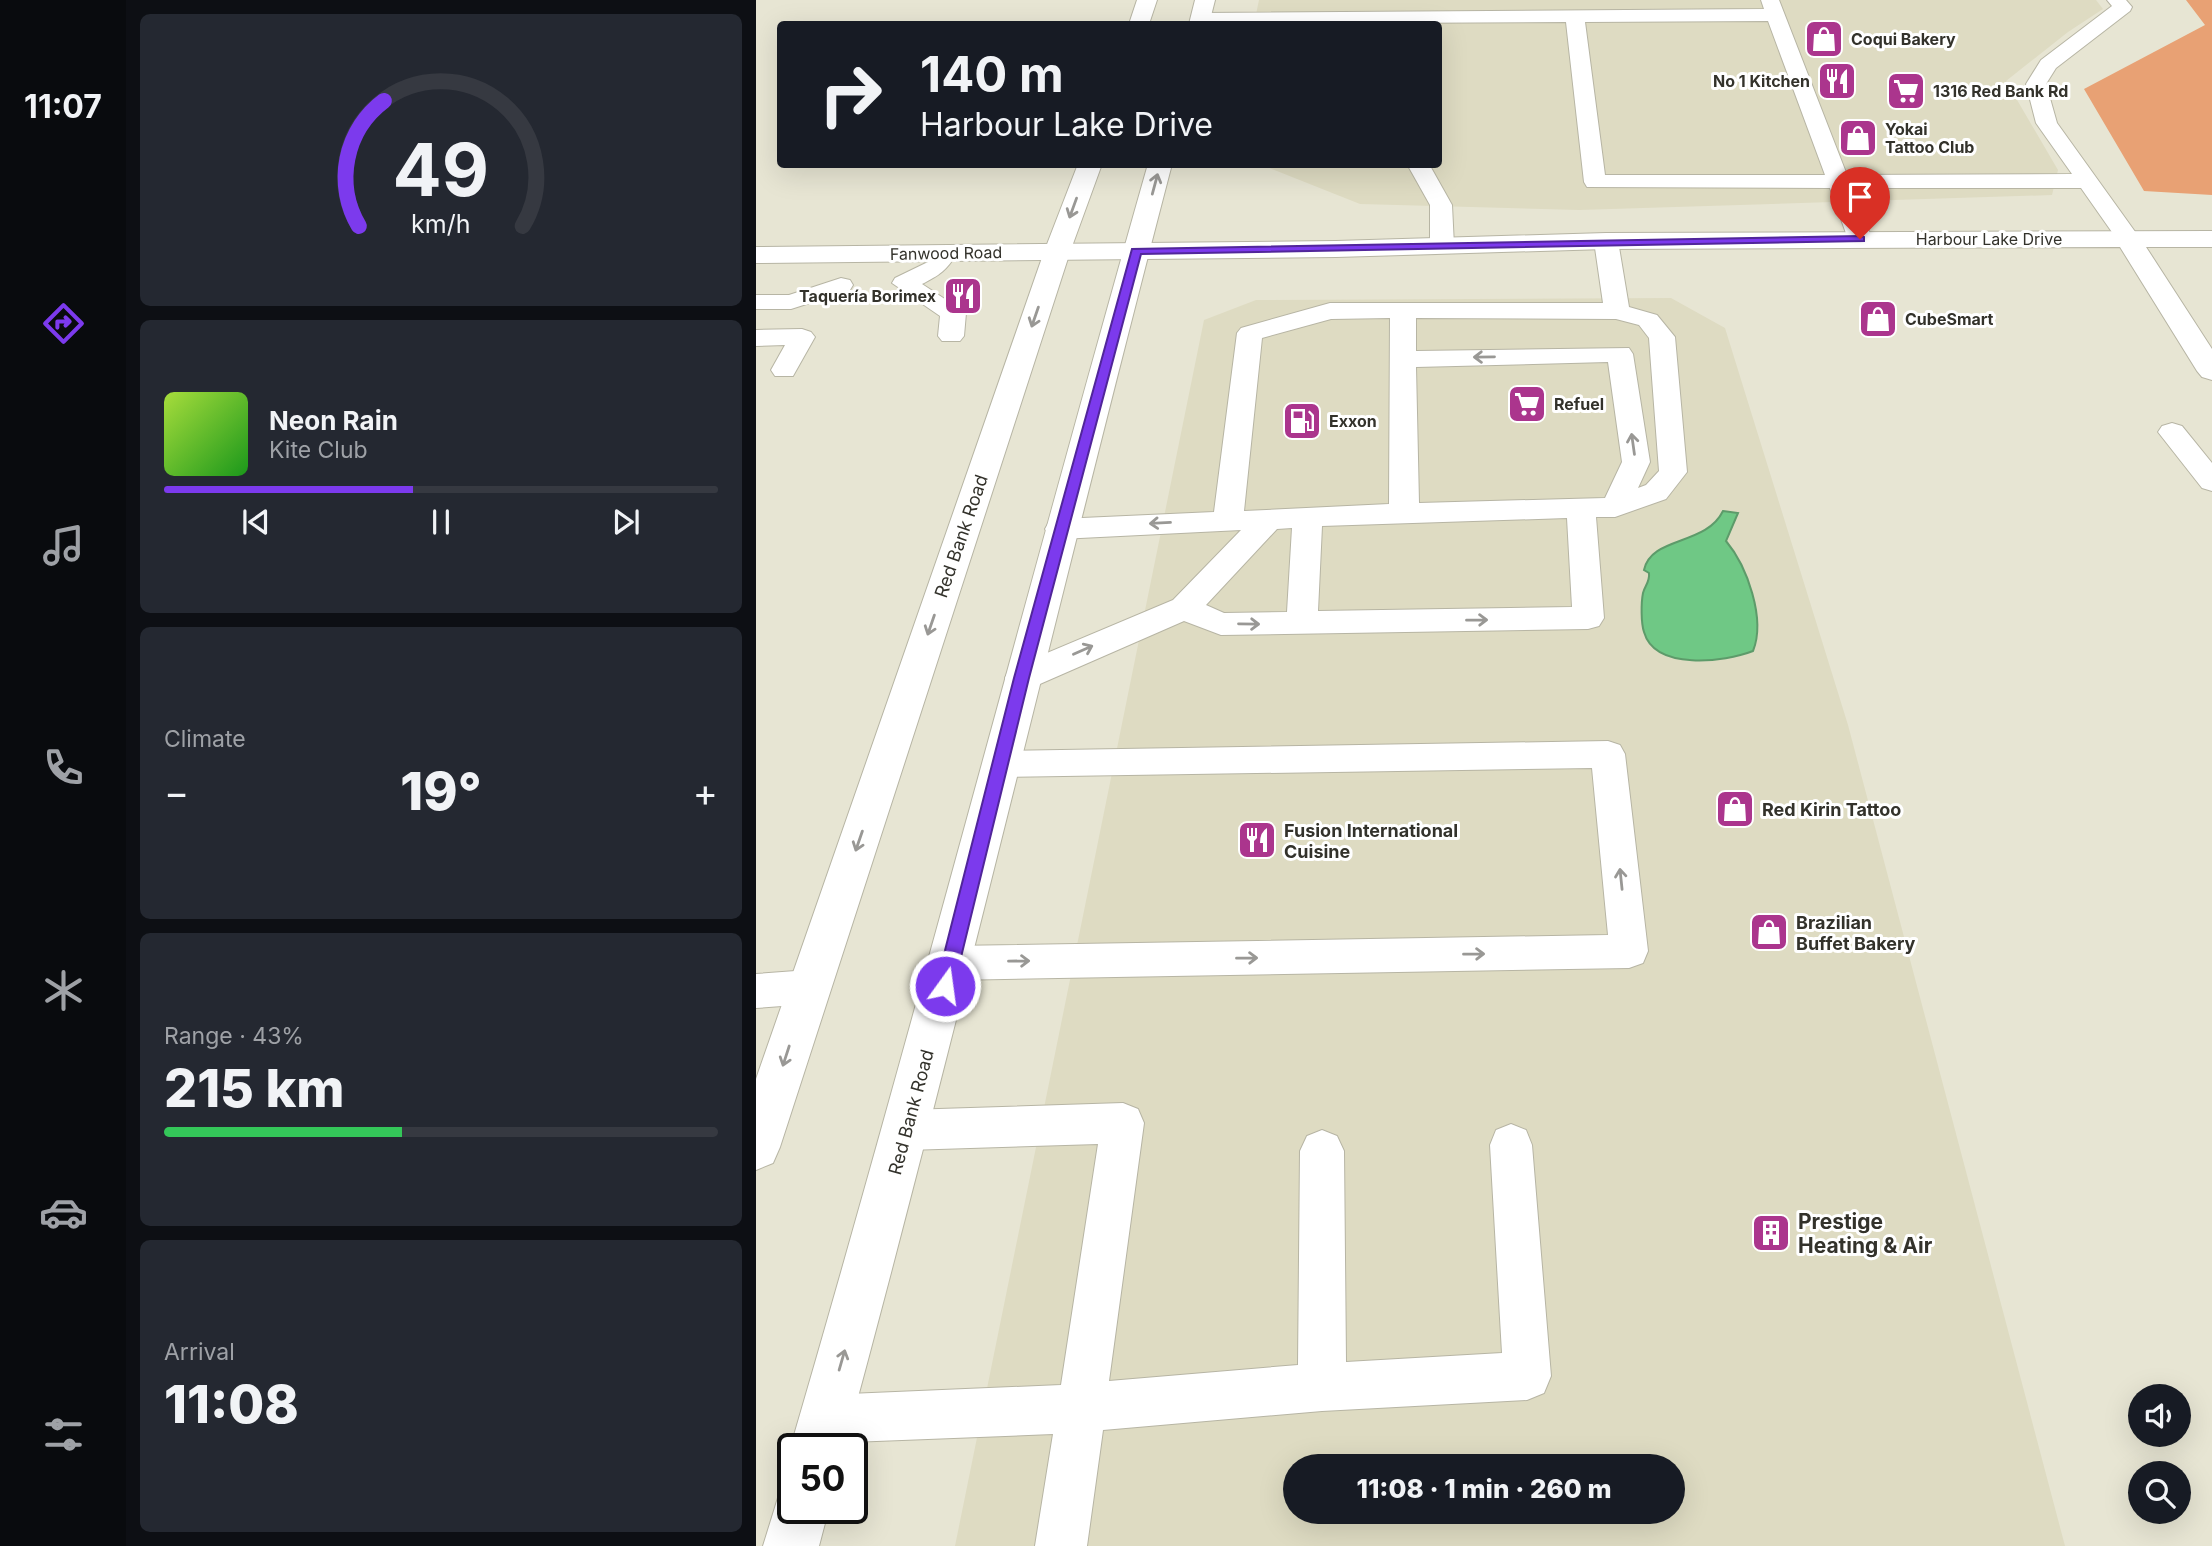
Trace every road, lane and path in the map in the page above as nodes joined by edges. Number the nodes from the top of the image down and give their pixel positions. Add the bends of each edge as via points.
1 (1147, 0) edge
2 (2116, 0) edge
3 (1461, 8) edge
4 (1773, 8) edge
5 (1201, 14) edge
6 (1575, 16) junction
7 (1140, 21) edge
8 (1088, 168) edge
9 (1159, 168) edge
10 (1420, 168) edge
11 (2086, 181) junction
12 (1840, 182) junction
13 (1860, 239) junction
14 (2212, 239) edge
15 (2129, 240) junction
16 (1606, 241) junction
17 (1442, 246) junction
18 (1136, 251) junction
19 (1057, 252) junction
20 (945, 253) junction
21 (758, 258) edge
22 (841, 285) dead end
23 (763, 302) edge
24 (1403, 310) junction
25 (1617, 311) junction
26 (756, 327) edge
27 (950, 336) dead end
28 (1662, 337) junction
29 (756, 338) edge
30 (1620, 354) junction
31 (1403, 359) junction
32 (784, 370) dead end
33 (2212, 371) edge
34 (2172, 432) dead end
35 (2212, 482) edge
36 (1615, 507) junction
37 (1581, 508) junction
38 (1404, 513) junction
39 (1308, 516) junction
40 (1270, 517) junction
41 (1228, 519) junction
42 (1060, 529) junction
43 (1184, 608) junction
44 (1302, 624) junction
45 (1021, 678) junction
46 (1001, 764) junction
47 (951, 962) junction
48 (809, 987) junction
49 (756, 991) edge
50 (907, 1130) junction
51 (1511, 1145) dead end
52 (756, 1147) edge
53 (1322, 1151) dead end
54 (1322, 1387) junction
55 (1081, 1408) junction
56 (821, 1433) edge
57 (831, 1433) edge
58 (797, 1524) edge
59 (791, 1546) edge
60 (1060, 1546) edge

1 - 7 main road
2 - 11 lane via 2123,7 2048,64 2036,84 2047,123
3 - 5 lane
3 - 6 lane
4 - 6 lane
4 - 12 lane
6 - 12 lane via 1595,182
8 -> 19 main road, Red Bank Road
18 -> 9 main road, Red Bank Road
10 - 17 lane via 1441,205
11 - 12 lane
11 - 15 lane
12 - 13 lane
13 - 15 main road, Harbour Lake Drive
13 - 16 main road, Harbour Lake Drive
14 - 15 main road, Harbour Lake Drive
15 - 33 main road
16 - 17 main road, Harbour Lake Drive
16 - 25 lane
17 - 18 main road, Harbour Lake Drive
18 - 19 main road, Fanwood Road
18 - 42 main road, Red Bank Road
19 - 20 main road, Fanwood Road
19 -> 48 main road, Red Bank Road
20 - 21 main road, Fanwood Road
20 - 27 lane via 937,267 904,283 953,313
22 - 23 lane via 791,302
23 - 26 lane
24 - 25 lane
24 - 31 lane
24 - 41 lane via 1330,311 1250,333
25 - 28 lane via 1648,320
28 - 30 lane
28 - 36 lane via 1673,472 1656,492
29 - 32 lane via 802,337
30 -> 31 lane
36 -> 30 lane via 1636,462
31 - 38 lane
34 - 35 lane
36 - 37 lane
37 - 38 lane
44 -> 37 lane via 1588,618
38 - 39 lane
39 - 40 lane
39 - 44 lane
40 - 41 lane
40 - 43 lane
41 -> 42 lane
42 - 45 main road, Red Bank Road
43 -> 44 lane via 1221,624
45 -> 43 lane
45 - 46 main road, Red Bank Road
46 - 47 main road, Red Bank Road
47 -> 46 lane via 1629,951 1608,754
47 - 50 main road, Red Bank Road
48 - 49 lane
48 -> 52 main road, Red Bank Road
50 - 55 lane via 1123,1123
56 -> 50 main road, Red Bank Road
51 - 54 lane via 1527,1376
53 - 54 lane
54 - 55 lane
55 - 57 lane
55 - 60 lane
58 - 59 main road

